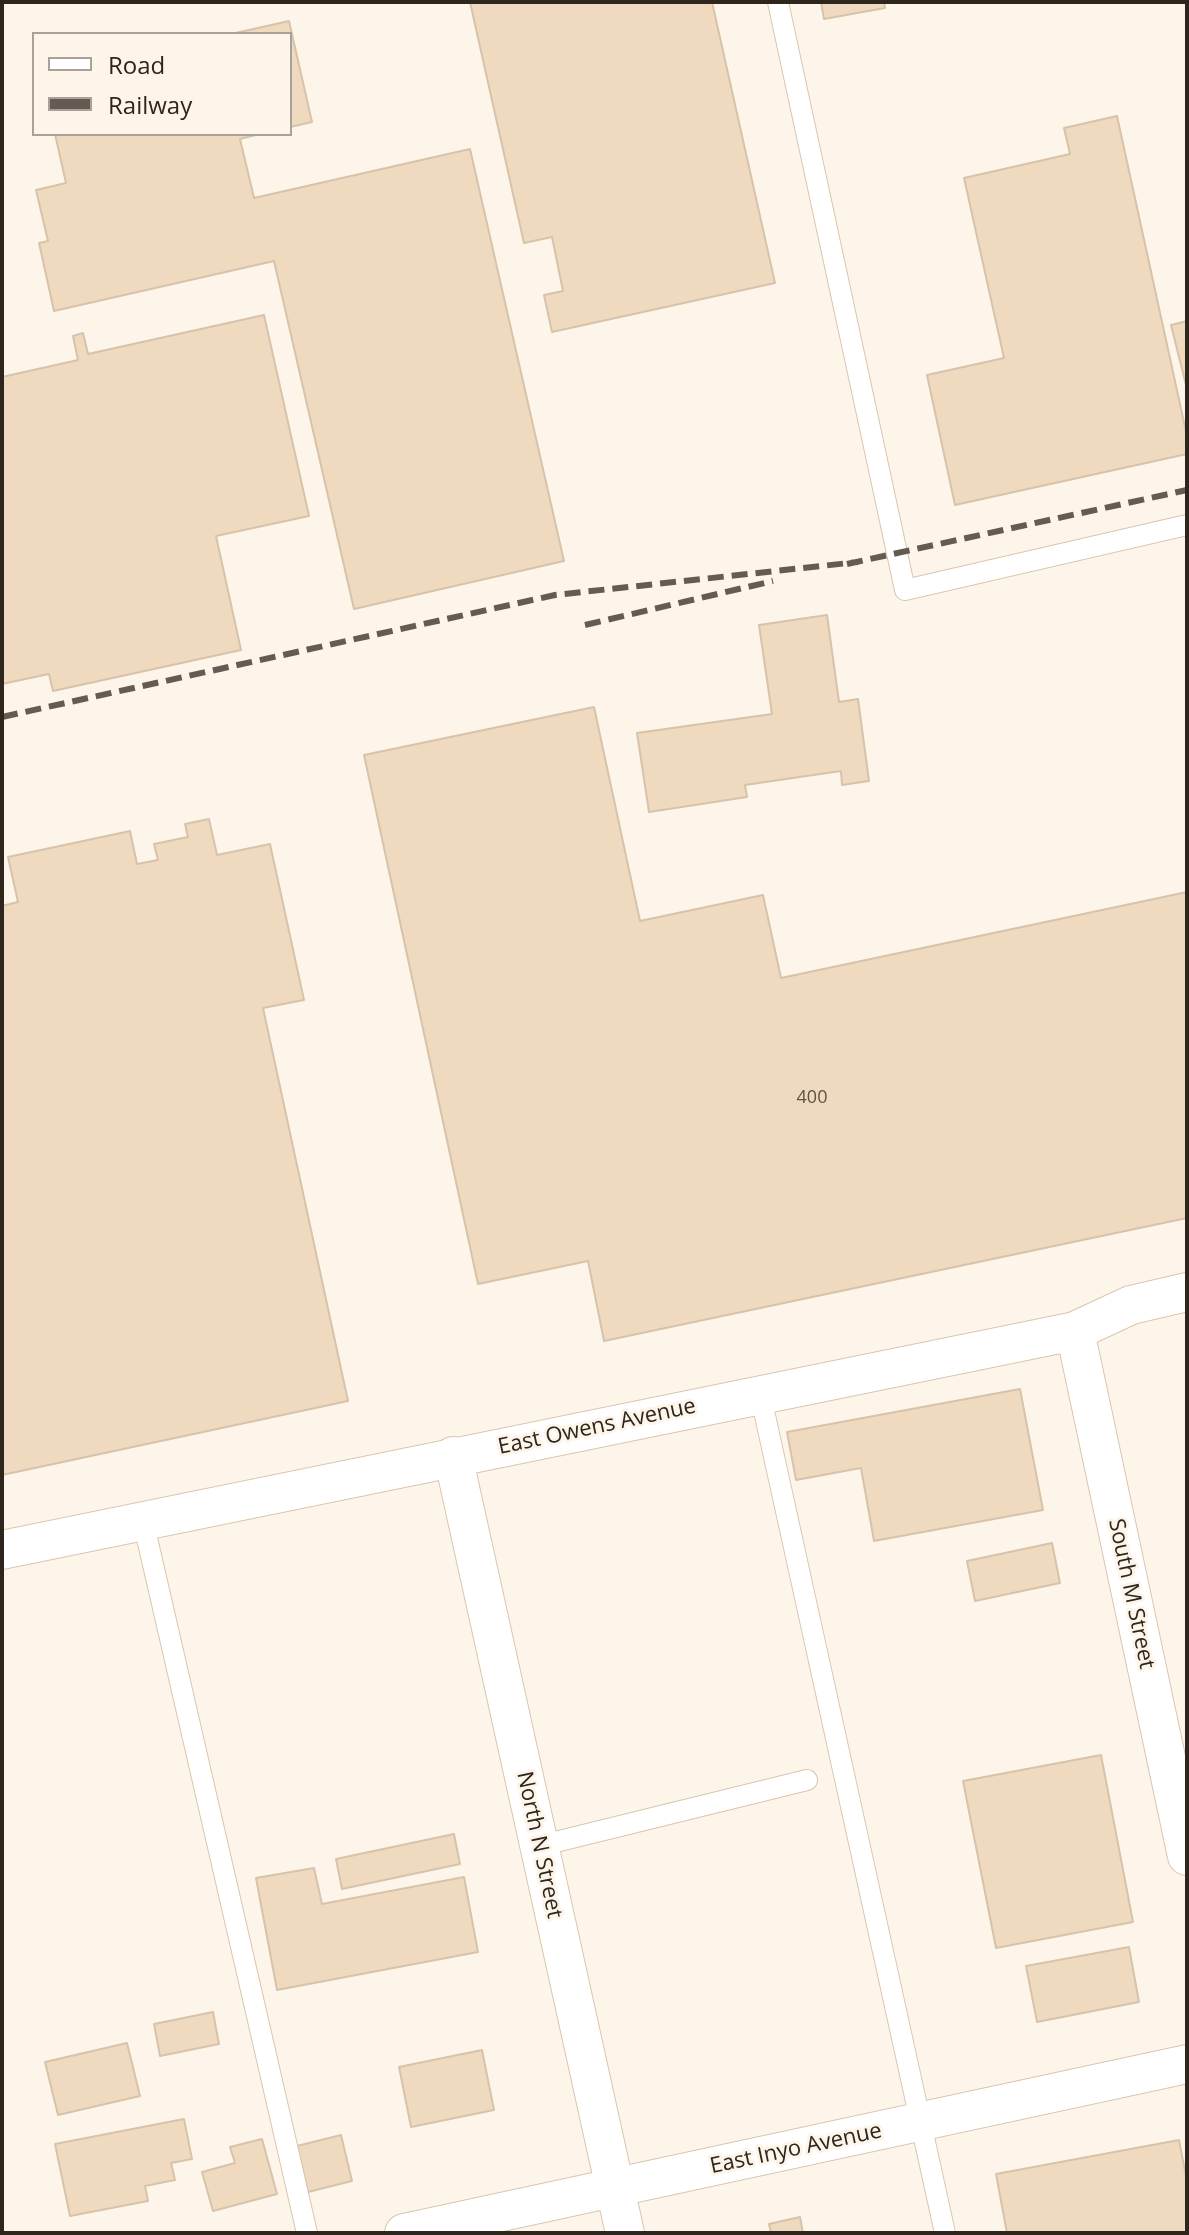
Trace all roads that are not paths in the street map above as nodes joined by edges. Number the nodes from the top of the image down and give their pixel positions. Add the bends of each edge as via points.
1 (778, 2) edge
2 (1187, 525) edge
3 (1187, 1292) edge
4 (1075, 1331) junction
5 (760, 1393) junction
6 (453, 1456) junction
7 (143, 1521) junction
8 (2, 1550) edge
9 (807, 1780) dead end
10 (539, 1846) junction
11 (1187, 1856) edge
12 (1187, 2064) edge
13 (921, 2122) junction
14 (615, 2188) junction
15 (307, 2233) edge
16 (404, 2233) edge
17 (625, 2233) edge
18 (945, 2233) edge

1 - 2 lane via 905,590
3 - 4 street, East Owens Avenue via 1131,1305
4 - 5 street, East Owens Avenue
4 - 11 street, South M Street
5 - 6 street, East Owens Avenue
5 - 13 lane
6 - 7 street, East Owens Avenue
6 - 10 street, North N Street
7 - 8 street, East Owens Avenue
7 - 15 lane
9 - 10 lane
10 - 14 street, North N Street
12 - 13 street, East Inyo Avenue
13 - 14 street, East Inyo Avenue
13 - 18 lane
14 - 16 street, East Inyo Avenue
14 - 17 street, North N Street

